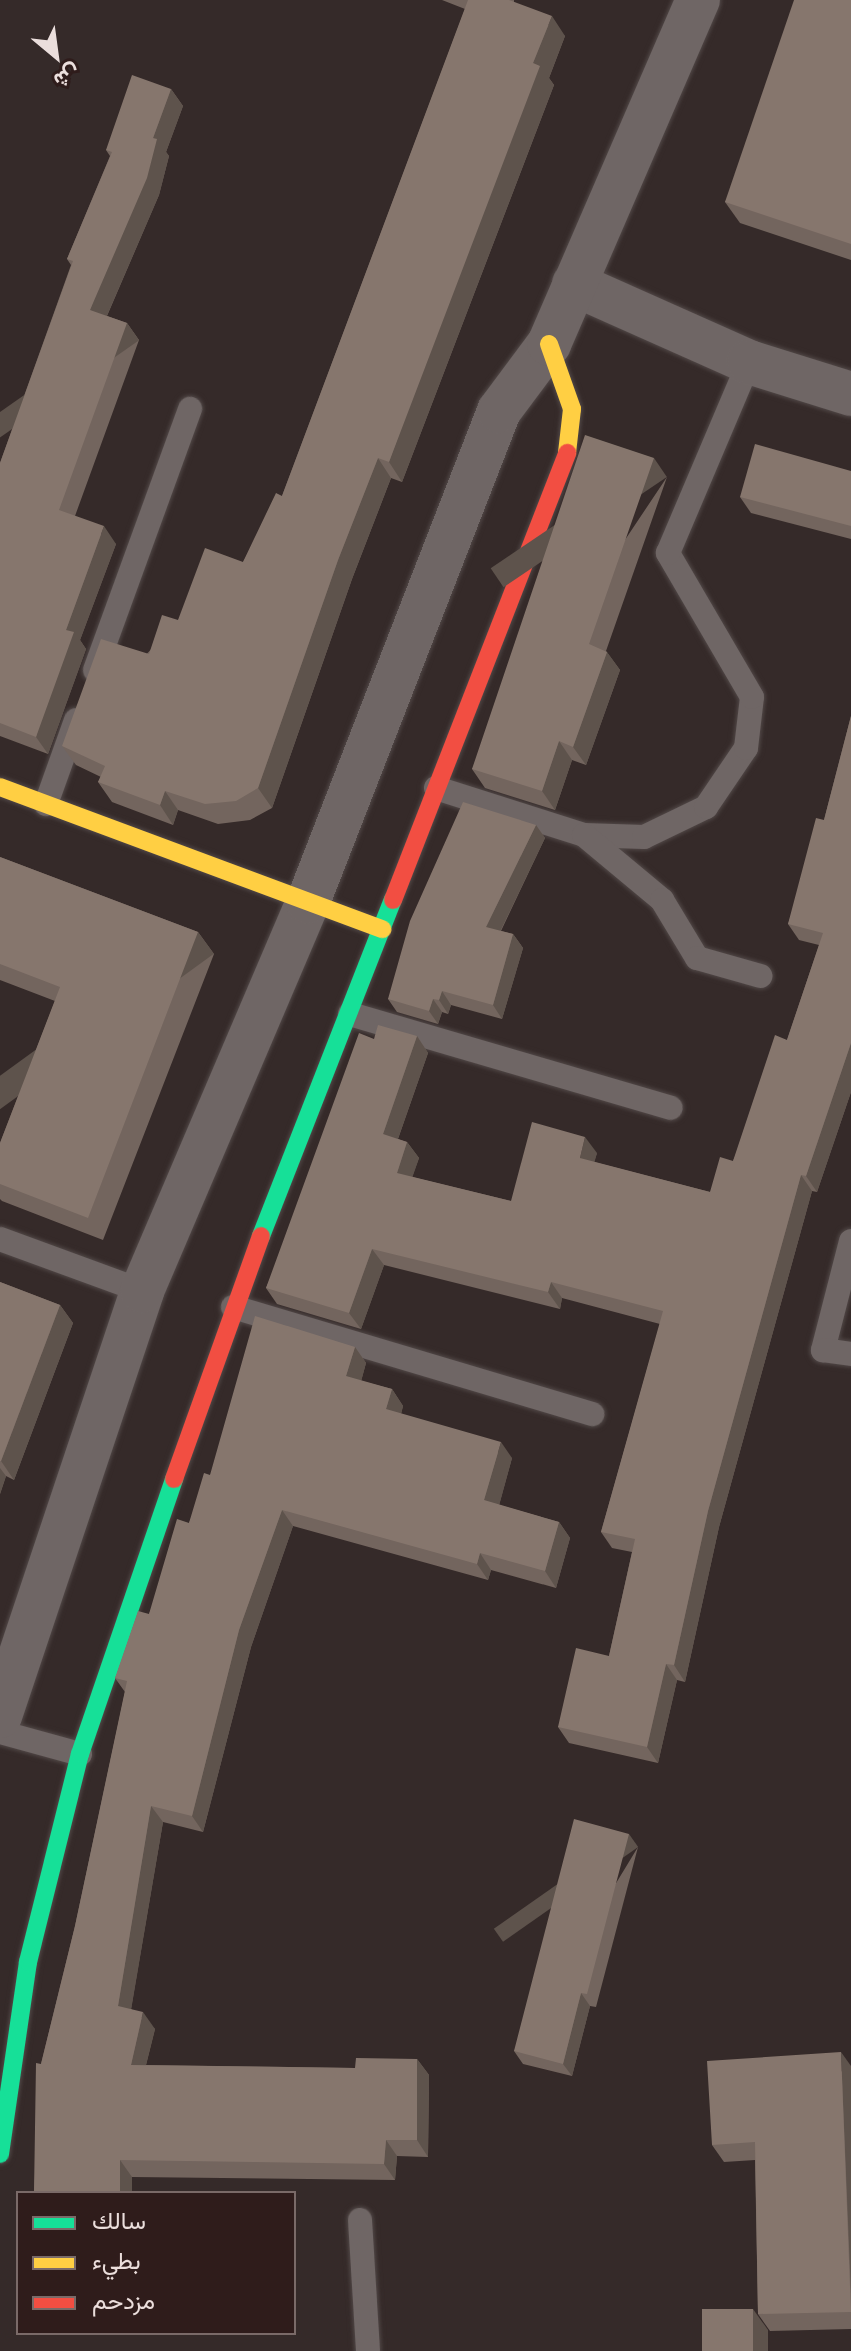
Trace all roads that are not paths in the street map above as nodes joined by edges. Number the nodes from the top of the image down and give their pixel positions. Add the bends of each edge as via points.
1 (698, 0) edge
2 (574, 284) junction
3 (549, 344) junction
4 (749, 362) junction
5 (851, 394) edge
6 (190, 409) dead end
7 (0, 787) edge
8 (436, 788) junction
9 (46, 804) junction
10 (584, 835) junction
11 (308, 902) junction
12 (382, 929) junction
13 (760, 976) dead end
14 (350, 1014) junction
15 (671, 1108) dead end
16 (0, 1239) edge
17 (851, 1241) edge
18 (142, 1291) junction
19 (233, 1307) junction
20 (851, 1354) edge
21 (592, 1414) dead end
22 (0, 1716) edge
23 (0, 1732) edge
24 (80, 1754) junction
25 (0, 2154) edge
26 (360, 2220) dead end
27 (368, 2351) edge

1 - 2 street
2 - 3 street
2 - 4 street
3 - 8 street via 567,387 573,433
3 - 11 street via 499,411
4 - 5 street
4 - 10 lane via 668,553 752,697 746,748 706,807 644,837
6 - 9 lane
7 - 9 street
8 - 10 lane
8 - 12 street
9 - 11 street
10 - 13 lane via 662,900 697,958
11 - 12 street
11 - 18 street
12 - 14 street
14 - 15 lane
14 - 19 street
16 - 18 lane
17 - 20 lane via 823,1350
18 - 22 street
19 - 21 lane
19 - 24 street
23 - 24 lane
24 - 25 street via 25,1976
26 - 27 lane

